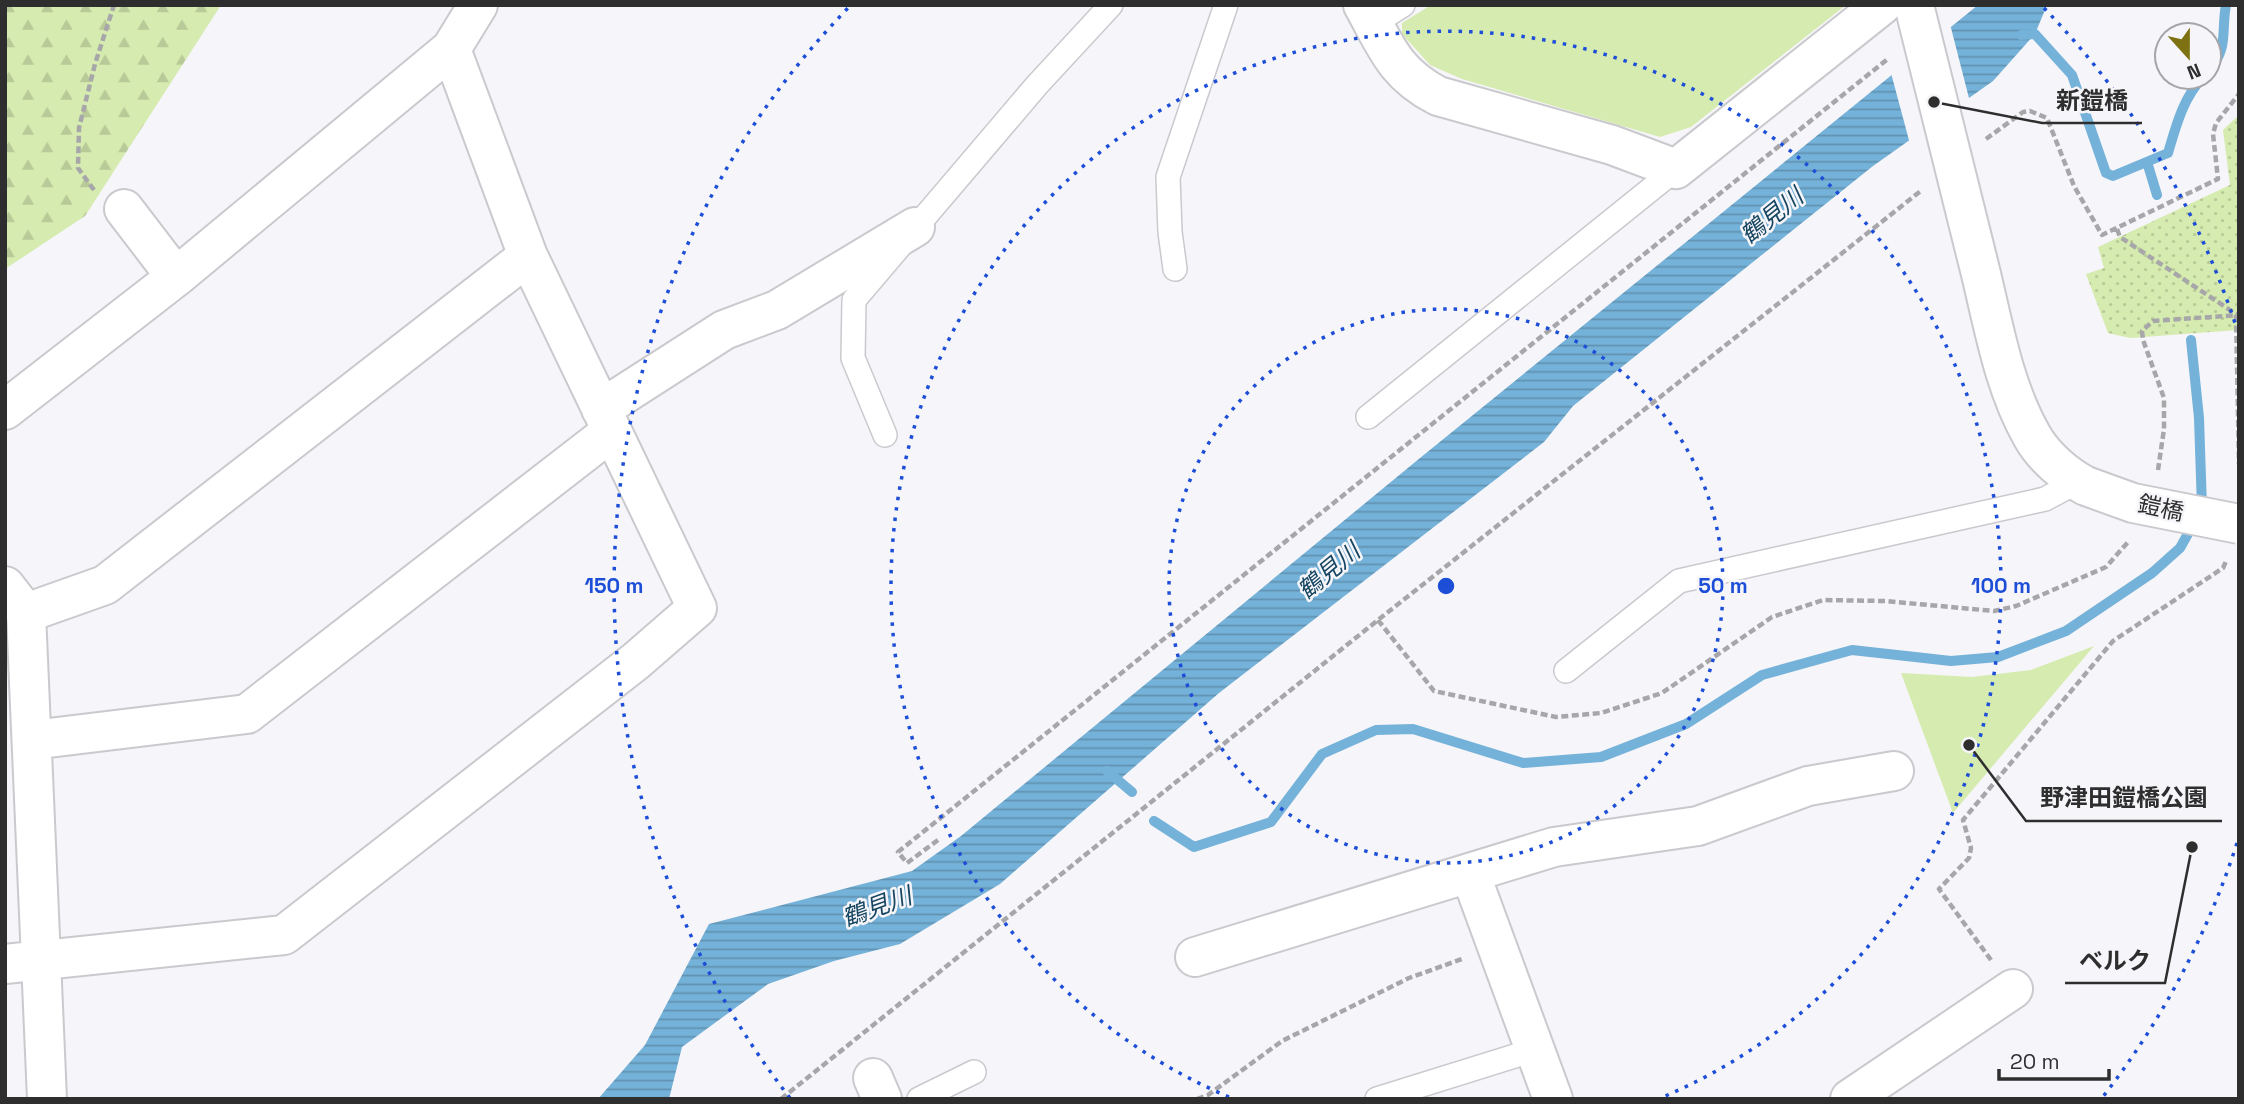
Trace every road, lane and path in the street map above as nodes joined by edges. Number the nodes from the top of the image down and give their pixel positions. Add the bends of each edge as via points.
1 (114, 5) edge
2 (478, 5) edge
3 (1111, 5) edge
4 (1226, 5) edge
5 (1882, 5) edge
6 (1380, 11) edge
7 (1911, 32) edge
8 (451, 49) junction
9 (2239, 94) edge
10 (1953, 162) junction
11 (1676, 169) junction
12 (124, 209) joint
13 (915, 228) junction
14 (2117, 229) junction
15 (528, 256) junction
16 (1175, 269) dead end
17 (176, 277) junction
18 (2238, 315) edge
19 (5, 410) edge
20 (1368, 417) dead end
21 (607, 420) junction
22 (886, 435) dead end
23 (2239, 464) edge
24 (2158, 472) dead end
25 (2081, 484) junction
26 (2131, 538) dead end
27 (2234, 538) edge
28 (16, 600) edge
29 (1378, 620) junction
30 (1566, 671) dead end
31 (32, 740) junction
32 (1894, 771) dead end
33 (938, 841) dead end
34 (1470, 873) junction
35 (1496, 946) junction
36 (1195, 957) dead end
37 (23, 962) edge
38 (2012, 989) joint
39 (1534, 1050) junction
40 (974, 1072) dead end
41 (47, 1099) edge
42 (781, 1099) edge
43 (919, 1099) edge
44 (1197, 1099) edge
45 (1377, 1099) edge
46 (1553, 1099) edge
47 (1850, 1099) edge

1 - 12 path via 79,128 78,168 94,191
2 - 8 street
3 - 13 lane
4 - 16 lane via 1168,177
5 - 11 street
6 - 11 street via 1395,63 1438,96 1612,145
7 - 10 street
7 - 33 path via 898,852 907,863
8 - 15 street
8 - 17 street
9 - 14 path via 2213,134 2218,179
10 - 14 path via 2030,111 2047,118 2074,186 2102,235
10 - 25 street via 2014,397 2033,438
10 - 29 path
11 - 20 lane
12 - 17 street
13 - 21 street via 777,310 724,330
13 - 22 lane via 854,300 853,358
14 - 18 path via 2120,237
15 - 21 street
15 - 28 street via 105,585
17 - 19 street
18 - 23 path
18 - 24 path via 2153,321 2143,331 2164,398
21 - 31 street via 247,714
21 - 37 street via 697,608 636,662 284,935
25 - 27 street, 鎧橋, bridge
25 - 30 lane via 2045,499 1679,581
26 - 29 path via 2106,567 1994,611 1823,600 1772,617 1662,693 1601,713 1556,717 1434,691
27 - 38 path via 2223,568 2103,650 1963,820 1971,848 1969,858 1938,889
28 - 31 street
29 - 42 path
31 - 37 street
32 - 34 street via 1808,786 1698,826 1554,847
34 - 35 street
34 - 36 street
35 - 39 street
35 - 44 path via 1409,978 1282,1041
37 - 41 street
38 - 47 street
39 - 45 lane
39 - 46 street
40 - 43 lane

